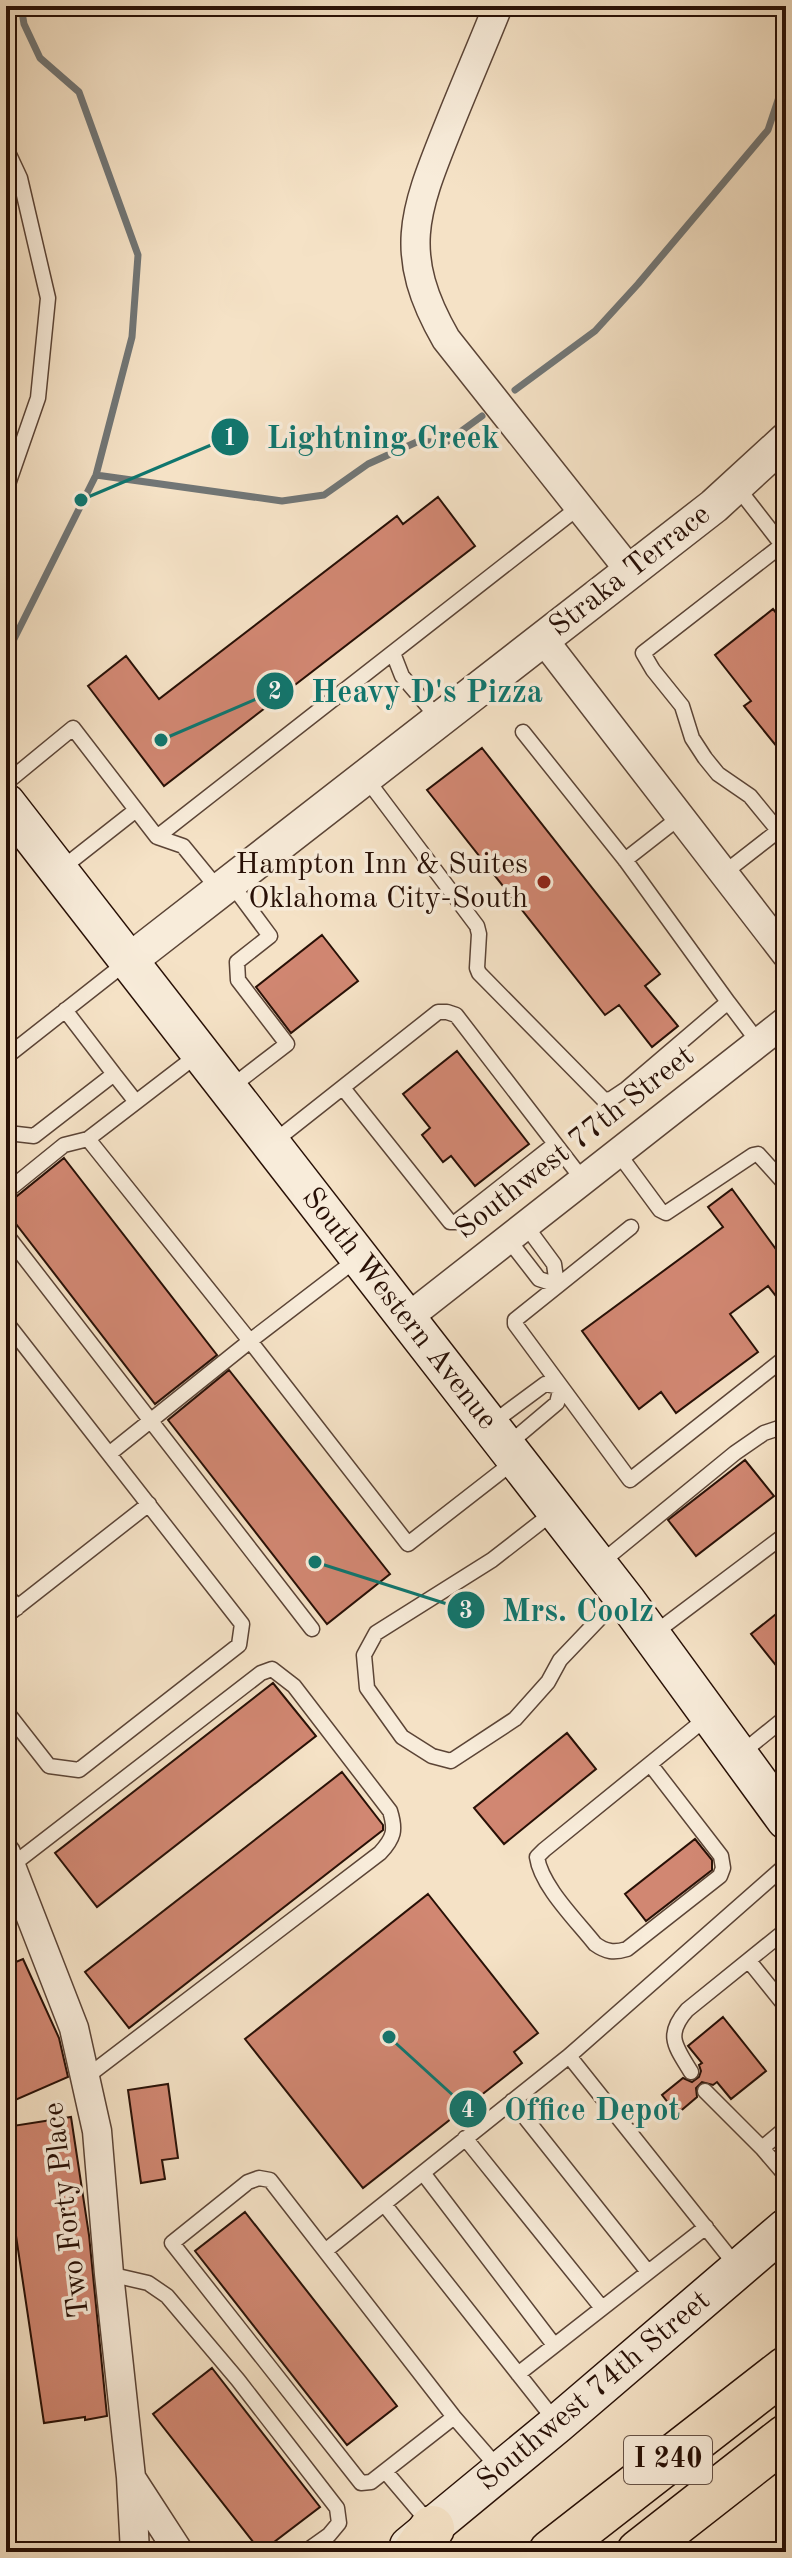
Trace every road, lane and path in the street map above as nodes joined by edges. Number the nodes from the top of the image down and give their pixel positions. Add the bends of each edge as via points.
1 (498, 6) edge
2 (6, 148) edge
3 (786, 440) edge
4 (737, 487) junction
5 (6, 490) edge
6 (579, 507) junction
7 (784, 547) edge
8 (630, 571) junction
9 (543, 639) junction
10 (393, 653) junction
11 (439, 719) junction
12 (523, 732) dead end
13 (365, 777) junction
14 (6, 783) edge
15 (6, 803) edge
16 (136, 810) junction
17 (680, 817) junction
18 (782, 835) edge
19 (157, 837) junction
20 (625, 860) junction
21 (59, 871) junction
22 (724, 873) junction
23 (224, 886) junction
24 (786, 954) edge
25 (129, 961) junction
26 (728, 1002) junction
27 (65, 1010) junction
28 (786, 1021) edge
29 (759, 1043) junction
30 (200, 1052) junction
31 (6, 1057) edge
32 (114, 1074) junction
33 (343, 1088) junction
34 (228, 1089) junction
35 (136, 1102) junction
36 (6, 1130) edge
37 (88, 1139) junction
38 (271, 1144) junction
39 (555, 1144) junction
40 (618, 1153) junction
41 (583, 1180) junction
42 (786, 1185) edge
43 (6, 1192) edge
44 (631, 1227) dead end
45 (517, 1232) junction
46 (6, 1234) edge
47 (358, 1257) junction
48 (557, 1285) junction
49 (406, 1319) junction
50 (6, 1322) edge
51 (250, 1341) junction
52 (786, 1357) edge
53 (561, 1387) junction
54 (151, 1420) junction
55 (786, 1431) edge
56 (504, 1444) junction
57 (109, 1454) junction
58 (149, 1504) junction
59 (556, 1510) junction
60 (786, 1534) edge
61 (598, 1565) junction
62 (6, 1593) edge
63 (622, 1595) junction
64 (12, 1612) edge
65 (312, 1629) dead end
66 (652, 1635) junction
67 (6, 1711) edge
68 (709, 1715) junction
69 (786, 1717) edge
70 (739, 1755) junction
71 (650, 1764) junction
72 (784, 1814) edge
73 (9, 1860) edge
74 (786, 1865) edge
75 (786, 1930) edge
76 (749, 1961) junction
77 (786, 2007) edge
78 (569, 2056) junction
79 (691, 2072) dead end
80 (85, 2078) junction
81 (705, 2091) dead end
82 (512, 2101) junction
83 (786, 2128) edge
84 (465, 2138) junction
85 (762, 2148) junction
86 (423, 2173) junction
87 (786, 2176) edge
88 (384, 2204) junction
89 (706, 2227) junction
90 (786, 2228) edge
91 (325, 2251) junction
92 (739, 2268) junction
93 (648, 2272) junction
94 (109, 2274) junction
95 (602, 2308) junction
96 (554, 2345) junction
97 (786, 2369) edge
98 (518, 2374) junction
99 (454, 2417) junction
100 (557, 2424) junction
101 (786, 2437) edge
102 (500, 2470) junction
103 (385, 2471) junction
104 (131, 2477) junction
105 (416, 2544) edge
106 (135, 2552) edge
107 (179, 2552) edge
108 (305, 2552) edge
109 (551, 2552) edge
110 (639, 2552) edge

1 - 6 street via 418,206 415,251 430,311 446,339
2 - 5 lane via 20,178 48,298 38,398
3 - 4 street, Straka Terrace
4 - 7 lane
4 - 8 street, Straka Terrace
6 - 8 street
6 - 10 lane
7 - 18 lane via 643,653 682,706 705,758 750,796
8 - 9 street, Straka Terrace
9 - 11 street, Straka Terrace
9 - 17 street
10 - 11 lane via 402,676
10 - 19 lane
11 - 13 street, Straka Terrace
12 - 20 lane
13 - 23 street, Straka Terrace
13 - 26 lane via 477,926 479,973 604,1100 626,1089
14 - 16 lane via 73,728
15 - 21 main road, South Western Avenue
16 - 19 lane
16 - 21 lane
17 - 20 lane
17 - 22 street
18 - 22 lane
19 - 23 lane via 183,846
20 - 26 lane
21 - 25 main road, South Western Avenue
22 - 24 street
23 - 25 street, Straka Terrace
23 - 34 lane via 270,936 237,962 238,980 287,1044
25 - 27 lane
25 - 30 main road, South Western Avenue
26 - 29 lane
27 - 31 lane
27 - 32 lane
28 - 29 street, Southwest 77th Street
29 - 40 street, Southwest 77th Street
30 - 34 main road, South Western Avenue
30 - 35 lane
32 - 35 lane
32 - 36 lane via 34,1136
33 - 38 lane
33 - 39 lane via 438,1012 447,1012 456,1015
33 - 39 lane via 450,1222
34 - 38 main road, South Western Avenue
35 - 37 lane
37 - 43 lane via 64,1145
37 - 51 lane
38 - 47 main road, South Western Avenue
39 - 41 lane
40 - 41 street, Southwest 77th Street
40 - 42 lane via 666,1213 753,1155 758,1154
41 - 45 street, Southwest 77th Street
44 - 48 lane
45 - 48 lane via 554,1264
45 - 48 lane via 539,1279
45 - 49 street, Southwest 77th Street
46 - 54 lane
47 - 49 main road, South Western Avenue
47 - 51 lane
48 - 53 lane via 515,1324
49 - 56 main road, South Western Avenue
50 - 57 lane
51 - 54 lane
51 - 56 lane via 408,1544
52 - 53 lane via 633,1480
53 - 56 lane via 557,1403
53 - 56 lane via 545,1384
54 - 57 lane
54 - 65 lane
55 - 61 lane via 764,1433 735,1453
56 - 59 main road, South Western Avenue
57 - 58 lane
58 - 64 lane
58 - 67 lane via 242,1624 239,1645 79,1770 49,1766
59 - 61 main road, South Western Avenue
59 - 63 lane via 492,1560 376,1633 364,1655 367,1688 402,1737 451,1761 515,1719 560,1660
60 - 66 lane
61 - 63 main road, South Western Avenue
62 - 64 lane
63 - 66 main road, South Western Avenue
66 - 68 main road, South Western Avenue
68 - 70 main road, South Western Avenue
68 - 71 lane
69 - 70 lane
70 - 72 main road, South Western Avenue
71 - 71 lane via 537,1857 546,1882 605,1951 627,1949 720,1876 723,1868 721,1856
73 - 80 street, Two Forty Place via 74,2028
73 - 80 lane via 272,1669 294,1686 390,1811 395,1828 380,1853
74 - 78 lane
75 - 76 lane
76 - 77 lane
76 - 79 lane via 678,2021 673,2034
78 - 82 lane
78 - 89 lane
80 - 94 street, Two Forty Place via 97,2131
81 - 85 lane
82 - 84 lane
82 - 93 lane
83 - 85 lane
84 - 86 lane
84 - 95 lane
85 - 87 lane
86 - 88 lane
86 - 96 lane
88 - 91 lane
88 - 98 lane
89 - 92 lane
89 - 93 lane
90 - 92 main road, Southwest 74th Street
91 - 99 lane
91 - 103 lane via 270,2180 259,2178 172,2243 354,2477 371,2482
92 - 100 main road, Southwest 74th Street
93 - 95 lane
94 - 104 street, Two Forty Place
94 - 108 lane via 148,2283 167,2296 337,2508 339,2523
95 - 96 lane
96 - 98 lane
97 - 109 highway, I 240
98 - 100 lane
99 - 102 lane
99 - 103 lane
100 - 102 main road, Southwest 74th Street
101 - 110 highway, I 240
102 - 105 main road, Southwest 74th Street
103 - 105 lane
104 - 106 street, Two Forty Place
104 - 107 street, Two Forty Place

